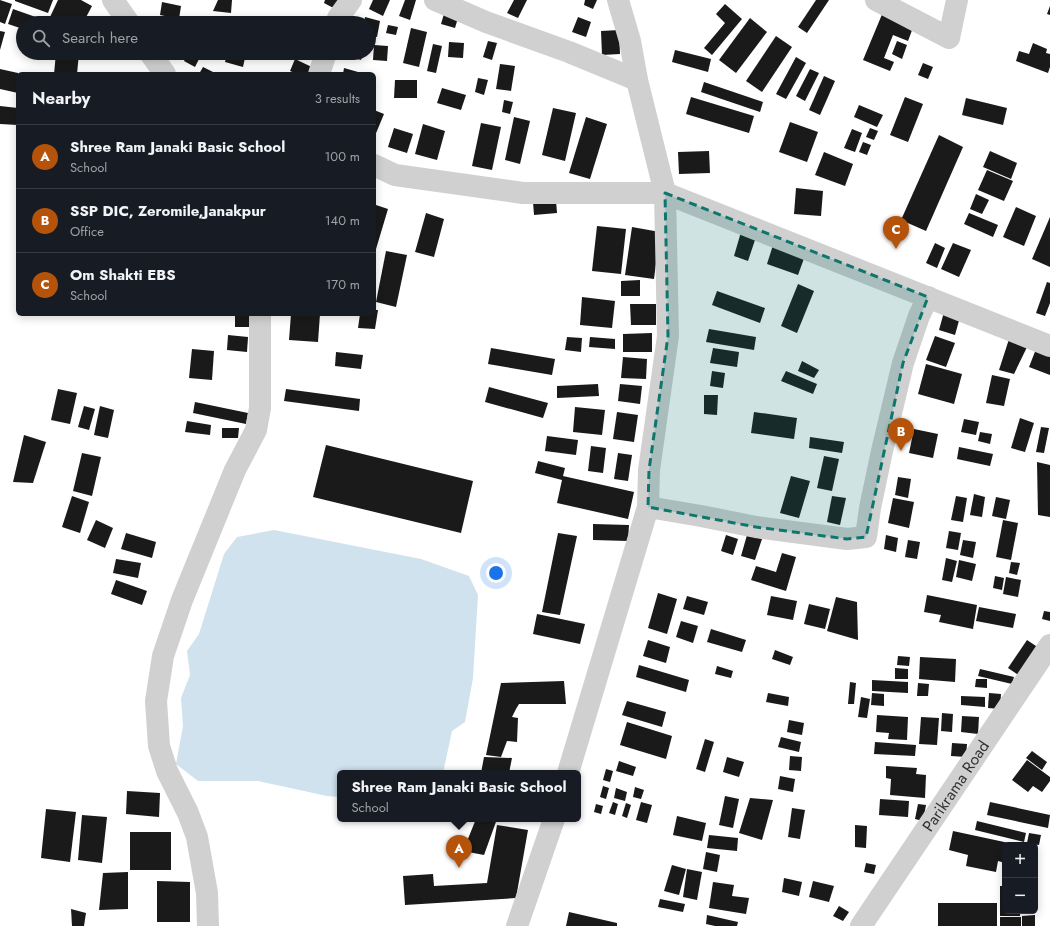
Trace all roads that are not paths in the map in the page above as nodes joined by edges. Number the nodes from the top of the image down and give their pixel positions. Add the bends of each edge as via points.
1 (113, 0) edge
2 (351, 0) edge
3 (435, 0) edge
4 (618, 0) edge
5 (876, 0) edge
6 (957, 0) edge
7 (124, 16) edge
8 (339, 16) edge
9 (155, 60) edge
10 (324, 60) edge
11 (164, 72) edge
12 (320, 72) edge
13 (637, 80) junction
14 (376, 166) edge
15 (665, 193) junction
16 (928, 297) junction
17 (260, 316) edge
18 (1050, 346) edge
19 (648, 507) junction
20 (1050, 645) edge
21 (569, 770) edge
22 (553, 822) edge
23 (208, 926) edge
24 (517, 926) edge
25 (861, 926) edge

1 - 7 street
2 - 8 street
3 - 13 street
4 - 13 street via 630,41
5 - 6 street via 948,38
9 - 11 street
10 - 12 street
13 - 15 street
14 - 15 street via 395,176 523,193
15 - 16 street
15 - 19 street via 668,336 649,470
16 - 18 street
16 - 19 street via 903,363 882,451 866,537 847,539 756,527
17 - 23 street via 260,408 256,430 235,470 182,600 163,656 156,701 159,746 197,837 207,893
19 - 21 street
20 - 25 street, Parikrama Road
22 - 24 street

